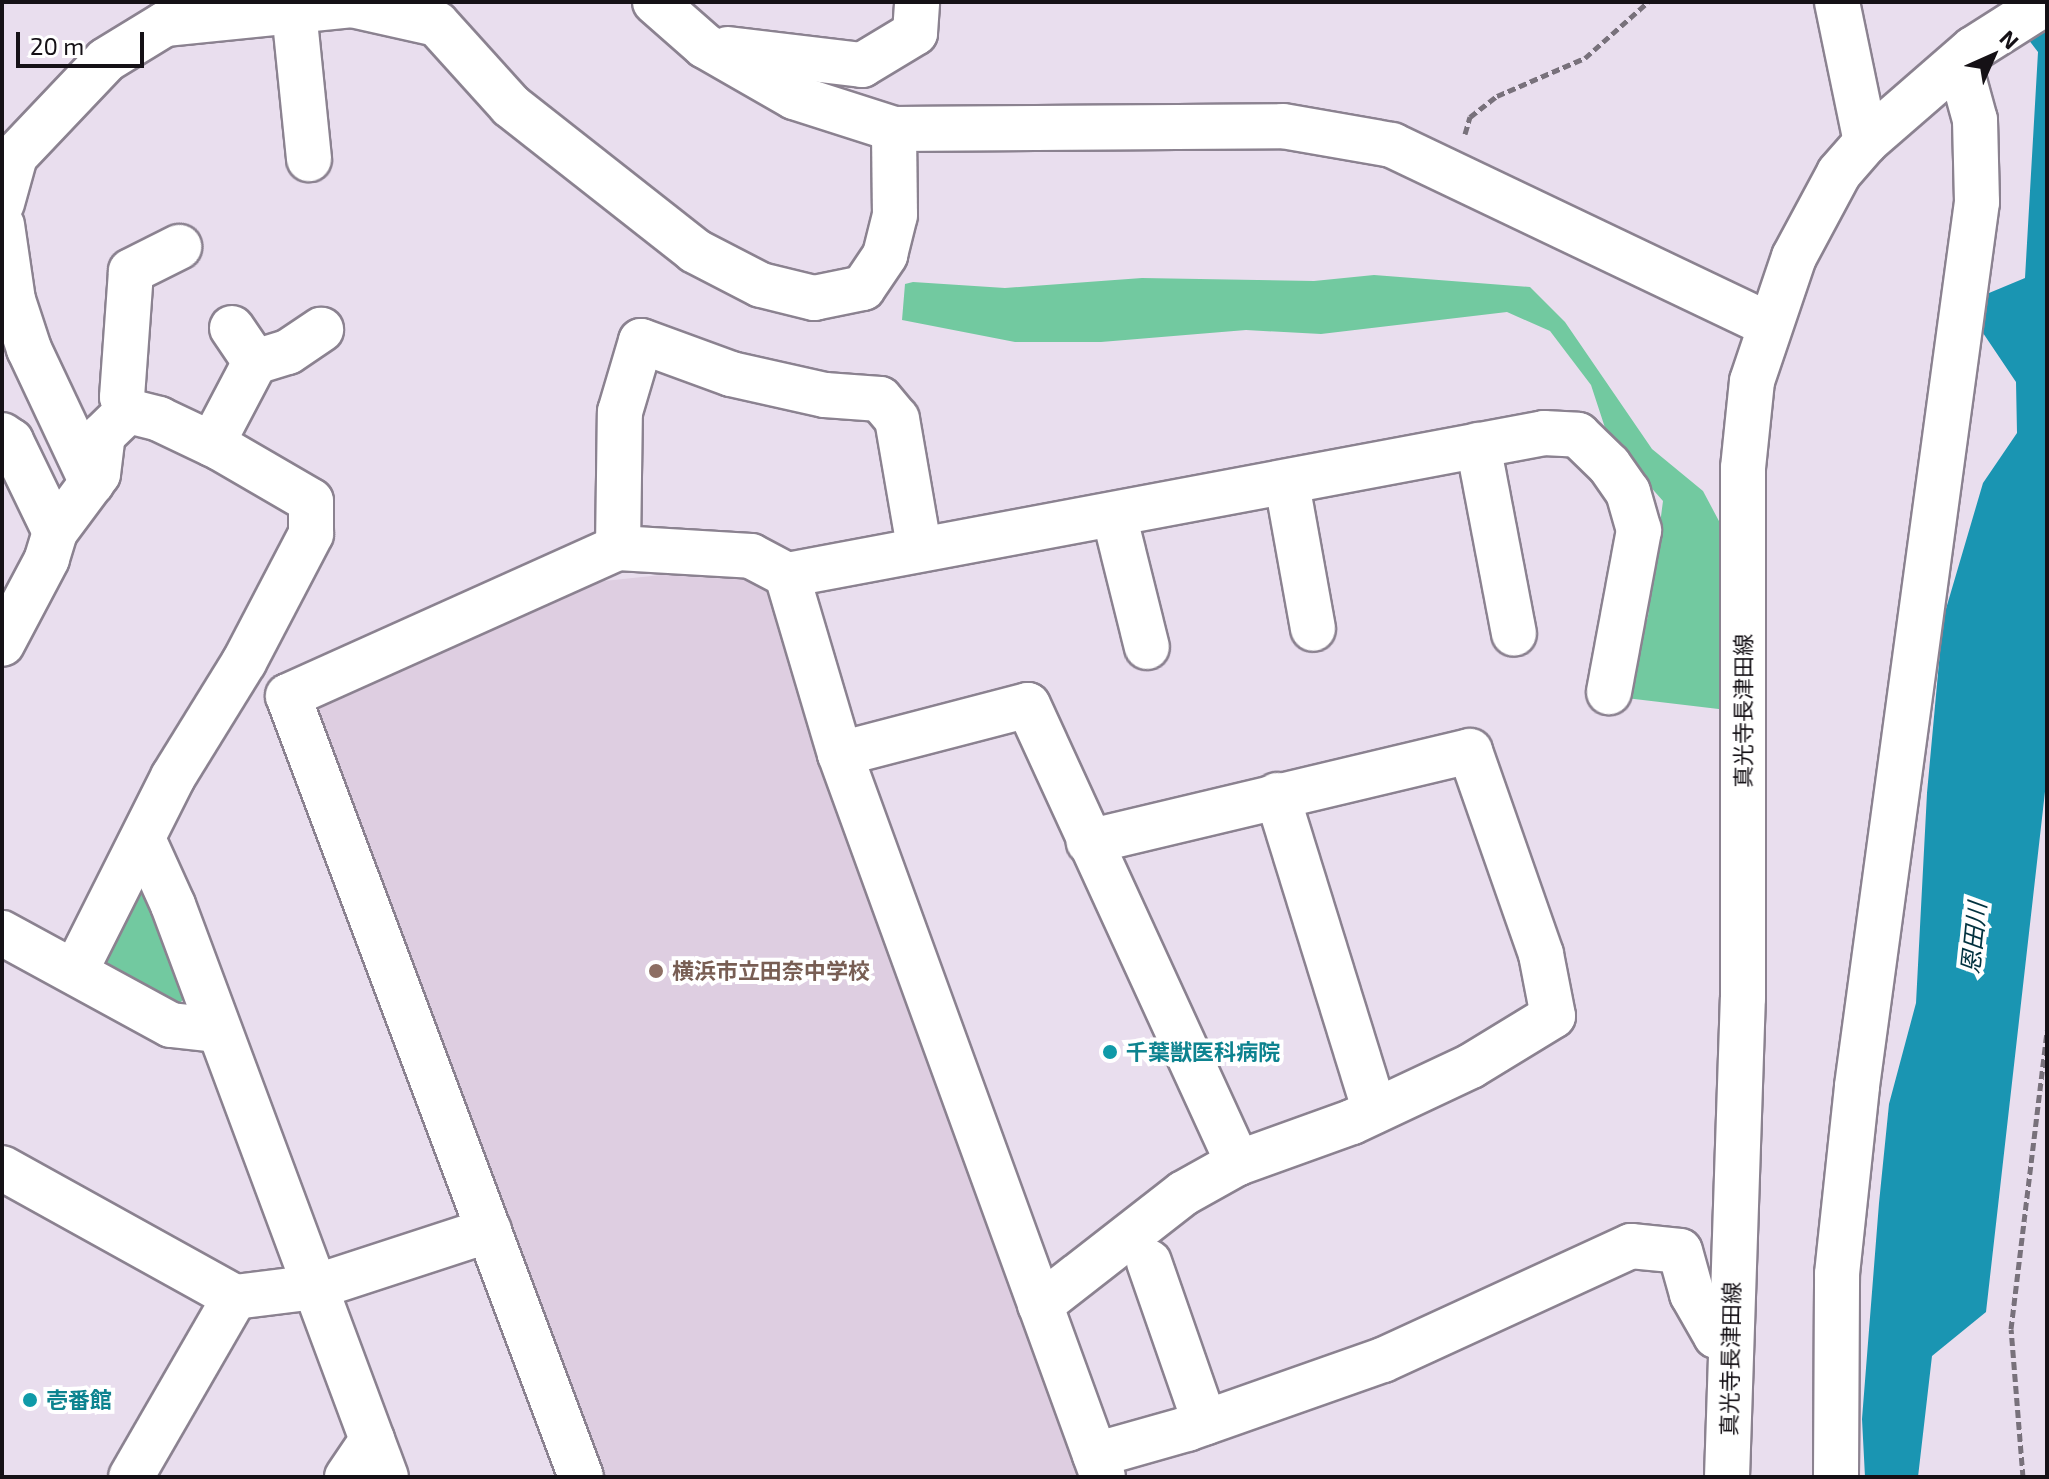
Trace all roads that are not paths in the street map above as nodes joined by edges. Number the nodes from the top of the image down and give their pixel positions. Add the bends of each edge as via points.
1 (655, 2) edge
2 (917, 2) edge
3 (1837, 2) edge
4 (2047, 2) edge
5 (294, 11) junction
6 (705, 46) junction
7 (1959, 62) junction
8 (894, 129) junction
9 (1866, 142) junction
10 (309, 159) dead end
11 (2, 203) edge
12 (2, 225) edge
13 (179, 247) dead end
14 (1769, 325) junction
15 (321, 330) dead end
16 (128, 411) junction
17 (2, 435) edge
18 (212, 444) junction
19 (1478, 445) junction
20 (92, 483) junction
21 (1287, 484) junction
22 (1114, 515) junction
23 (55, 532) junction
24 (919, 547) junction
25 (618, 548) junction
26 (787, 575) junction
27 (1313, 629) dead end
28 (1514, 634) dead end
29 (2, 644) edge
30 (1147, 647) dead end
31 (244, 662) junction
32 (1609, 692) dead end
33 (288, 696) junction
34 (840, 754) junction
35 (1277, 795) junction
36 (144, 841) junction
37 (1089, 842) junction
38 (2, 933) edge
39 (75, 972) junction
40 (216, 1030) junction
41 (1374, 1108) junction
42 (1238, 1163) junction
43 (2, 1168) edge
44 (489, 1230) junction
45 (1149, 1262) dead end
46 (315, 1287) junction
47 (235, 1297) junction
48 (1040, 1305) junction
49 (1729, 1341) junction
50 (1205, 1423) junction
51 (379, 1458) edge
52 (1099, 1466) edge
53 (131, 1477) edge
54 (347, 1477) edge
55 (581, 1477) edge
56 (1727, 1477) edge
57 (1836, 1477) edge

1 - 6 street
2 - 6 street via 915,33 862,65
3 - 9 street
4 - 7 street, 真光寺長津田線
5 - 8 street via 352,5 437,24 511,106 695,251 761,285 814,298 863,288 885,255 895,215
5 - 10 street
5 - 11 street via 165,24 106,60 15,156
6 - 8 street via 794,97
7 - 9 street, 真光寺長津田線
7 - 57 street via 1975,120 1977,202 1857,1086 1837,1274
8 - 14 street via 1283,126 1392,145
9 - 14 street, 真光寺長津田線 via 1839,173 1794,257
12 - 20 street via 13,300 29,349
13 - 16 street via 131,271 122,397
14 - 49 street, 真光寺長津田線 via 1752,381 1743,468 1743,998
15 - 18 street via 288,352 243,345
16 - 18 street
16 - 20 street via 103,435
17 - 23 street via 11,441
18 - 31 street via 311,501 311,534
19 - 21 street
19 - 28 street
19 - 32 street via 1544,433 1578,435 1628,492 1639,530
20 - 23 street
21 - 22 street
21 - 27 street
22 - 24 street
22 - 30 street
23 - 29 street via 47,559
24 - 25 street via 897,419 880,399 825,395 731,374 641,341 620,412
24 - 26 street
25 - 26 street via 751,556
25 - 33 street
26 - 34 street
31 - 33 street
31 - 36 street via 173,777
33 - 44 street
34 - 37 street via 1028,705
34 - 48 street
35 - 37 street
35 - 41 street
35 - 41 street via 1470,751 1541,954 1553,1016 1471,1066
36 - 39 street
36 - 40 street via 173,905
37 - 42 street
38 - 39 street
39 - 40 street via 171,1025
40 - 46 street
41 - 42 street via 1352,1122
42 - 48 street via 1184,1193
43 - 47 street
44 - 46 street
44 - 55 street
45 - 50 street
46 - 47 street
46 - 51 street
47 - 53 street
48 - 52 street
49 - 50 street via 1716,1336 1692,1294 1680,1251 1631,1246 1383,1360
49 - 56 street, 真光寺長津田線
50 - 52 street
51 - 54 street

